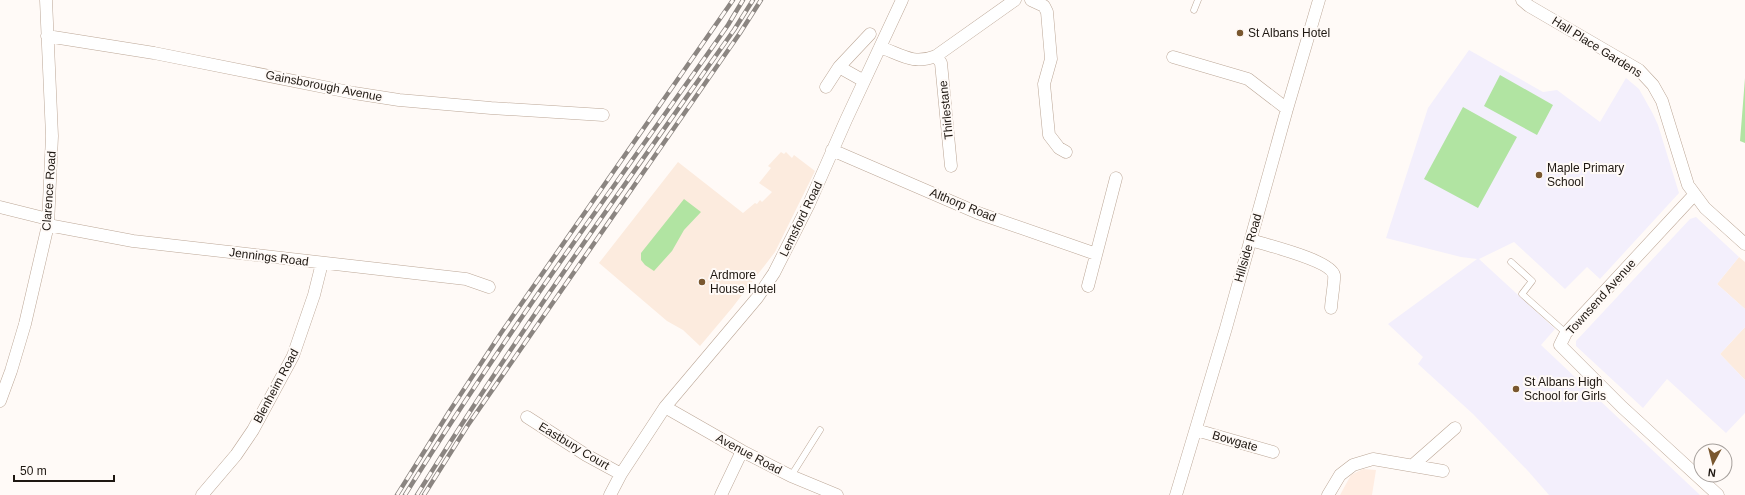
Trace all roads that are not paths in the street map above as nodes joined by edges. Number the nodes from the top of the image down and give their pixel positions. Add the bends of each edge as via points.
1 (46, 0) edge
2 (902, 0) edge
3 (1014, 0) edge
4 (1031, 0) edge
5 (1198, 0) edge
6 (1319, 0) edge
7 (1522, 0) edge
8 (1194, 10) dead end
9 (870, 34) dead end
10 (47, 36) junction
11 (880, 47) junction
12 (936, 56) junction
13 (1173, 58) dead end
14 (839, 67) junction
15 (864, 81) junction
16 (826, 87) dead end
17 (1287, 109) junction
18 (603, 115) dead end
19 (832, 150) junction
20 (1066, 152) dead end
21 (951, 166) dead end
22 (1116, 178) dead end
23 (1694, 195) junction
24 (0, 207) edge
25 (48, 222) junction
26 (1250, 240) junction
27 (1745, 244) edge
28 (1096, 254) junction
29 (1511, 262) dead end
30 (322, 263) junction
31 (1088, 286) dead end
32 (489, 287) dead end
33 (1331, 308) dead end
34 (1566, 333) junction
35 (0, 400) edge
36 (665, 406) junction
37 (527, 417) dead end
38 (1455, 428) dead end
39 (820, 430) dead end
40 (1196, 430) junction
41 (742, 451) junction
42 (1273, 452) dead end
43 (1413, 465) junction
44 (1443, 470) dead end
45 (621, 474) junction
46 (791, 476) junction
47 (202, 495) edge
48 (610, 495) edge
49 (721, 495) edge
50 (837, 495) edge
51 (1176, 495) edge
52 (1328, 495) edge
53 (1718, 495) edge

1 - 10 street, Clarence Road
2 - 11 street, Lemsford Road
3 - 12 street
4 - 20 street via 1044,6 1047,12 1051,59 1044,84 1049,135 1059,148
5 - 8 lane
6 - 17 street, Hillside Road
7 - 23 street, Hall Place Gardens via 1639,70 1653,85 1662,100 1683,173
9 - 14 street
10 - 18 street, Gainsborough Avenue via 154,53 399,100
10 - 25 street, Clarence Road via 52,136
11 - 12 street via 914,60
11 - 15 street, Lemsford Road
12 - 21 street, Thirlestane via 941,63
13 - 17 street via 1248,79
14 - 15 street
14 - 16 street
15 - 19 street, Lemsford Road
17 - 26 street, Hillside Road
19 - 28 street, Althorp Road via 978,213
19 - 36 street, Lemsford Road via 809,204 774,273 757,298
22 - 28 street
23 - 27 street, Hall Place Gardens
23 - 34 street, Townsend Avenue
24 - 25 street, Jennings Road
25 - 30 street, Jennings Road via 133,241
25 - 35 street, Clarence Road via 25,324
26 - 33 street via 1312,259 1329,267 1334,275
26 - 40 street, Hillside Road
28 - 31 street
29 - 34 lane via 1532,281 1522,294
30 - 32 street, Jennings Road via 466,279
30 - 47 street, Blenheim Road via 312,302 293,356 253,430 236,455
34 - 53 street, Townsend Avenue via 1560,345 1622,407
36 - 41 street, Avenue Road
36 - 45 street, Lemsford Road
37 - 45 street, Eastbury Court
38 - 43 street
39 - 46 lane
40 - 42 street, Bowgate
40 - 51 street, Hillside Road
41 - 46 street, Avenue Road
41 - 49 street
43 - 44 street
43 - 52 street via 1373,460 1353,465 1340,475
45 - 48 street, Lemsford Road
46 - 50 street, Avenue Road

